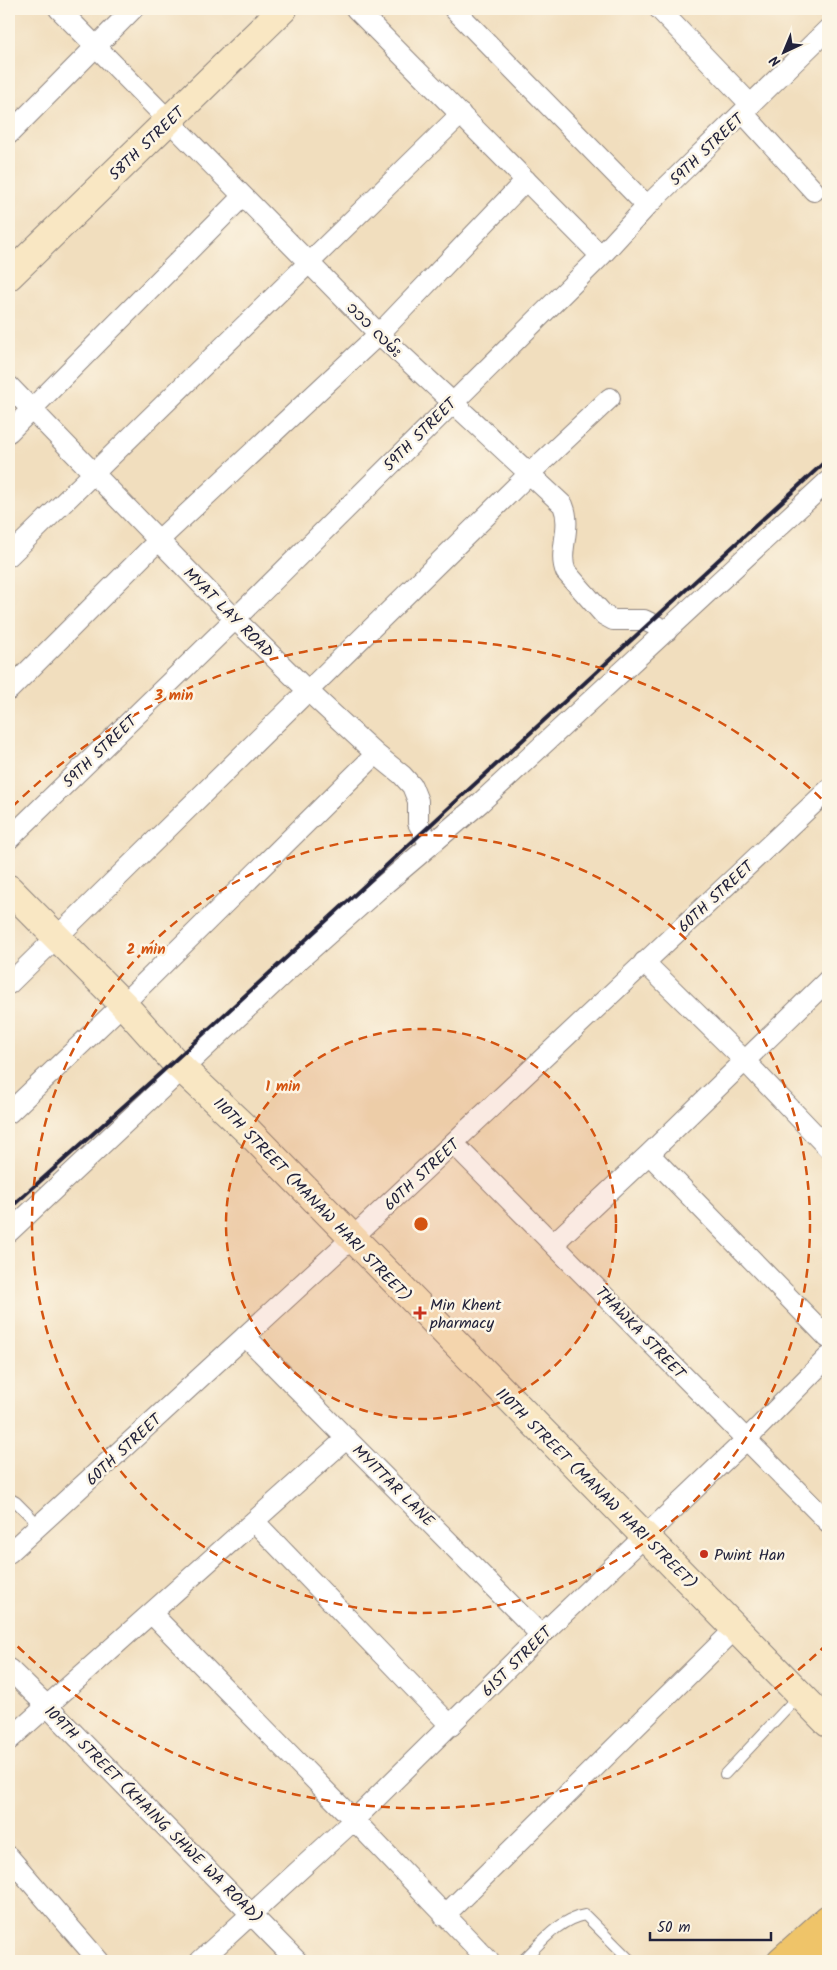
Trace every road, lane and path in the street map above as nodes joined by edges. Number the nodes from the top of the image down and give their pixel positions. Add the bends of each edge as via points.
1 (59, 9) edge
2 (133, 9) edge
3 (283, 9) edge
4 (356, 9) edge
5 (454, 9) edge
6 (659, 9) edge
7 (828, 29) edge
8 (95, 46) junction
9 (747, 109) junction
10 (461, 114) junction
11 (169, 120) junction
12 (9, 134) edge
13 (526, 180) junction
14 (814, 191) dead end
15 (243, 196) junction
16 (647, 206) junction
17 (601, 256) junction
18 (309, 263) junction
19 (9, 276) edge
20 (379, 334) junction
21 (9, 386) edge
22 (610, 398) dead end
23 (451, 402) junction
24 (32, 411) junction
25 (9, 432) edge
26 (93, 474) junction
27 (530, 474) junction
28 (828, 480) edge
29 (159, 540) junction
30 (9, 556) edge
31 (235, 619) junction
32 (667, 631) junction
33 (9, 690) edge
34 (308, 691) junction
35 (376, 754) junction
36 (828, 790) edge
37 (9, 839) edge
38 (430, 845) junction
39 (9, 889) edge
40 (56, 936) junction
41 (644, 962) junction
42 (828, 980) edge
43 (9, 984) edge
44 (123, 1004) junction
45 (745, 1061) junction
46 (183, 1069) junction
47 (9, 1113) edge
48 (454, 1144) junction
49 (828, 1148) edge
50 (649, 1154) junction
51 (9, 1232) edge
52 (351, 1239) junction
53 (554, 1243) junction
54 (245, 1336) junction
55 (828, 1338) edge
56 (828, 1357) edge
57 (347, 1438) junction
58 (747, 1440) junction
59 (9, 1498) edge
60 (254, 1521) junction
61 (828, 1522) edge
62 (39, 1525) junction
63 (644, 1537) junction
64 (9, 1553) edge
65 (152, 1614) junction
66 (735, 1628) junction
67 (542, 1635) junction
68 (9, 1669) edge
69 (800, 1694) junction
70 (47, 1706) junction
71 (828, 1723) edge
72 (450, 1726) junction
73 (9, 1740) edge
74 (725, 1774) dead end
75 (354, 1820) junction
76 (9, 1858) edge
77 (252, 1913) junction
78 (444, 1916) junction
79 (828, 1919) edge
80 (828, 1945) edge
81 (99, 1961) edge
82 (200, 1961) edge
83 (297, 1961) edge
84 (488, 1961) edge
85 (522, 1961) edge
86 (631, 1961) edge
87 (781, 1961) edge
88 (811, 1961) edge

1 - 8 street, ၁၁၁ လမ်း
2 - 8 street
3 - 11 main road, 58TH STREET
4 - 10 street
5 - 16 street
6 - 9 street
7 - 9 street, 59TH STREET
8 - 11 street, ၁၁၁ လမ်း
8 - 12 street
9 - 14 street
9 - 16 street, 59TH STREET
10 - 13 street
10 - 18 street
11 - 15 street, ၁၁၁ လမ်း
11 - 19 main road, 58TH STREET
13 - 17 street
13 - 20 street
15 - 18 street, ၁၁၁ လမ်း
15 - 24 street
16 - 17 street, 59TH STREET
17 - 23 street, 59TH STREET
18 - 20 street, ၁၁၁ လမ်း
18 - 26 street
20 - 23 street, ၁၁၁ လမ်း
20 - 29 street
21 - 24 street, MYAT LAY ROAD
22 - 27 street
23 - 27 street, ၁၁၁ လမ်း
23 - 31 street, 59TH STREET
24 - 25 street
24 - 26 street, MYAT LAY ROAD
26 - 29 street, MYAT LAY ROAD
26 - 30 street
27 - 32 street, ၁၁၁ လမ်း via 563,505 568,516 563,564 566,572 604,615 613,620 644,620
27 - 34 street
28 - 32 street
29 - 31 street, MYAT LAY ROAD
29 - 33 street
31 - 34 street, MYAT LAY ROAD
31 - 37 street, 59TH STREET
32 - 38 street
34 - 35 street, MYAT LAY ROAD
34 - 40 street
35 - 38 street, MYAT LAY ROAD via 412,786 418,801 418,823
35 - 44 street
36 - 41 street, 60TH STREET
38 - 46 street via 297,962
39 - 40 main road, 110TH STREET (MANAW HARI STREET)
40 - 43 street
40 - 44 main road, 110TH STREET (MANAW HARI STREET)
41 - 45 street
41 - 48 street, 60TH STREET
42 - 45 street
44 - 46 main road, 110TH STREET (MANAW HARI STREET)
44 - 47 street
45 - 49 street
45 - 50 street
46 - 51 street
46 - 52 main road, 110TH STREET (MANAW HARI STREET) via 259,1142
48 - 52 street, 60TH STREET
48 - 53 street, THAWKA STREET
50 - 53 street
50 - 55 street
52 - 54 street, 60TH STREET
52 - 63 main road, 110TH STREET (MANAW HARI STREET)
53 - 58 street, THAWKA STREET
54 - 57 street, MYITTAR LANE
54 - 62 street, 60TH STREET
56 - 58 street, 61ST STREET
57 - 60 street
57 - 67 street, MYITTAR LANE
58 - 61 street, THAWKA STREET
58 - 63 street, 61ST STREET
59 - 62 lane
60 - 65 street
60 - 72 street
62 - 64 street, 60TH STREET
63 - 66 main road, 110TH STREET (MANAW HARI STREET)
63 - 67 street, 61ST STREET
65 - 70 street
65 - 75 street
66 - 69 main road, 110TH STREET (MANAW HARI STREET)
66 - 78 street
67 - 72 street, 61ST STREET
68 - 70 street, 109TH STREET (KHAING SHWE WA ROAD)
69 - 71 main road, 110TH STREET (MANAW HARI STREET)
69 - 74 lane
70 - 73 street
70 - 77 street, 109TH STREET (KHAING SHWE WA ROAD)
72 - 75 street, 61ST STREET
75 - 77 street, 61ST STREET
75 - 78 street
76 - 81 street
77 - 82 street, 61ST STREET
77 - 83 street, 109TH STREET (KHAING SHWE WA ROAD)
78 - 84 street
79 - 87 main road
80 - 88 main road
85 - 86 lane via 561,1924 585,1915

